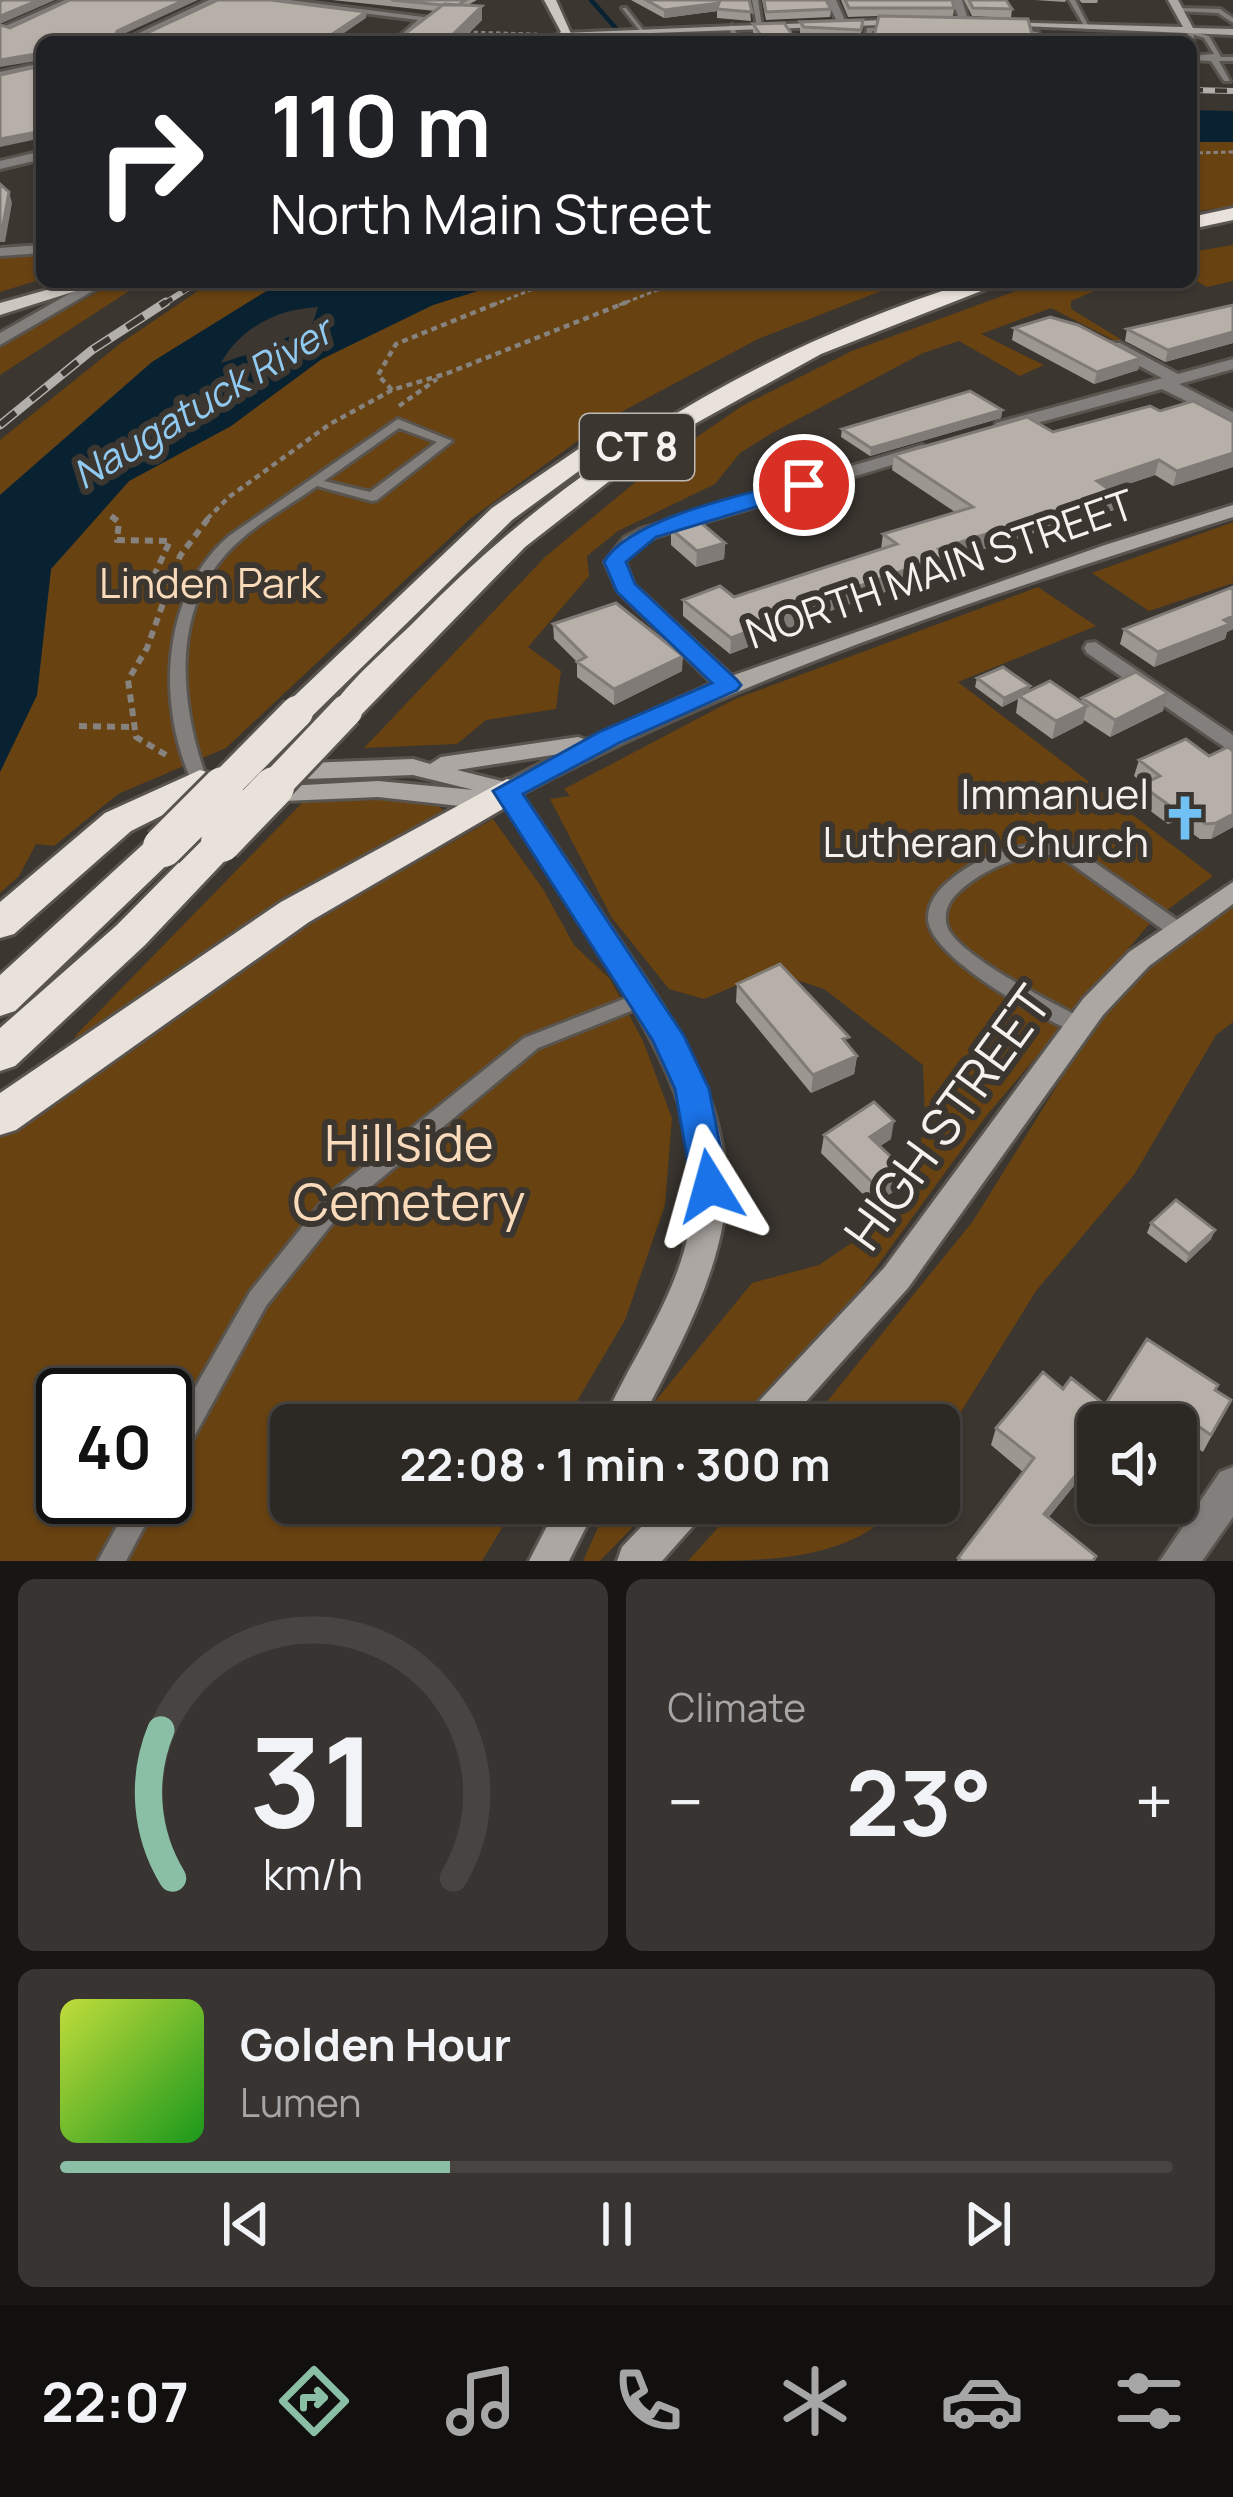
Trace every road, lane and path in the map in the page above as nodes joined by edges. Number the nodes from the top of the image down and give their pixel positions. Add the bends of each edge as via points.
1 (73, 0) edge
2 (217, 0) edge
3 (262, 0) edge
4 (550, 0) edge
5 (755, 0) edge
6 (830, 0) edge
7 (957, 0) edge
8 (1072, 0) edge
9 (1176, 5) edge
10 (624, 9) dead end
11 (1233, 21) edge
12 (884, 22) junction
13 (843, 23) junction
14 (960, 24) joint
15 (760, 26) junction
16 (920, 26) joint
17 (6, 28) edge
18 (1088, 28) junction
19 (896, 29) junction
20 (414, 30) junction
21 (637, 30) junction
22 (989, 32) edge
23 (1233, 32) edge
24 (568, 33) junction
25 (137, 36) edge
26 (406, 36) edge
27 (517, 36) edge
28 (558, 36) edge
29 (737, 36) edge
30 (868, 36) edge
31 (1037, 36) edge
32 (1170, 36) edge
33 (1190, 36) edge
34 (1197, 37) edge
35 (1197, 38) edge
36 (1197, 52) edge
37 (1197, 58) edge
38 (1213, 58) junction
39 (1233, 59) edge
40 (36, 67) edge
41 (0, 75) edge
42 (1227, 79) dead end
43 (1233, 152) edge
44 (1197, 153) edge
45 (36, 156) edge
46 (0, 165) edge
47 (1233, 216) edge
48 (1197, 223) edge
49 (1233, 231) edge
50 (1197, 235) edge
51 (36, 249) edge
52 (0, 252) edge
53 (36, 285) edge
54 (76, 288) edge
55 (88, 288) edge
56 (536, 288) edge
57 (663, 288) edge
58 (926, 288) edge
59 (976, 288) edge
60 (0, 297) edge
61 (0, 309) edge
62 (1101, 339) edge
63 (0, 340) edge
64 (1233, 364) edge
65 (448, 373) junction
66 (1170, 381) junction
67 (392, 390) junction
68 (396, 408) dead end
69 (1233, 419) edge
70 (983, 432) edge
71 (938, 445) edge
72 (315, 482) junction
73 (1233, 512) edge
74 (110, 516) dead end
75 (170, 580) junction
76 (1095, 648) dead end
77 (728, 685) junction
78 (79, 726) dead end
79 (134, 728) junction
80 (610, 737) junction
81 (1233, 746) edge
82 (412, 767) junction
83 (186, 774) junction
84 (507, 791) junction
85 (1233, 891) edge
86 (0, 924) edge
87 (1176, 929) junction
88 (0, 1000) edge
89 (624, 1006) dead end
90 (1079, 1026) junction
91 (0, 1054) edge
92 (0, 1118) edge
93 (631, 1404) edge
94 (780, 1404) edge
95 (192, 1416) edge
96 (1233, 1486) edge
97 (132, 1524) edge
98 (568, 1524) edge
99 (670, 1524) edge
100 (111, 1561) edge
101 (548, 1561) edge
102 (636, 1561) edge
103 (1179, 1561) edge

1 - 17 street
2 - 25 street
3 - 20 street via 426,21
4 - 24 main road
5 - 15 lane
6 - 13 street
7 - 14 street
8 - 18 lane
9 - 11 lane via 1220,11
9 - 33 main road
10 - 21 lane
12 - 13 main road
12 - 16 main road
12 - 19 lane
13 - 15 main road
14 - 18 main road
15 - 29 main road
16 - 19 lane
18 - 32 main road
19 - 30 lane via 869,28
20 - 26 street
20 - 27 path
21 - 24 main road
21 - 29 main road
22 - 31 lane
23 - 34 main road
24 - 28 main road
35 - 38 lane via 1207,37
36 - 38 lane
37 - 38 lane
38 - 39 lane
38 - 42 lane
40 - 41 street
43 - 44 path
45 - 46 street
47 - 48 highway
49 - 50 highway
51 - 52 street
53 - 60 main road
54 - 61 main road
55 - 63 street
56 - 67 path via 395,344 378,375
57 - 65 path
58 - 88 highway, CT 8, bridge via 695,385 502,514
59 - 91 highway, CT 8, bridge via 777,365 633,449 491,563 131,934
62 - 66 street
64 - 66 street
65 - 67 path
65 - 68 path
66 - 69 street
66 - 70 street
67 - 75 path via 229,497 201,525
71 - 77 street via 648,533 621,551 615,562 625,587
72 - 72 lane via 398,423 446,441 371,497
72 - 83 lane via 228,544 195,593 181,649
73 - 77 main road, NORTH MAIN STREET
74 - 75 path via 119,522 118,540 170,541 152,580
75 - 79 path via 128,680
76 - 81 street
77 - 80 main road, NORTH MAIN STREET
78 - 79 path
79 - 83 path
80 - 82 main road, NORTH MAIN STREET
80 - 84 main road, NORTH MAIN STREET
82 - 83 main road
82 - 84 main road
83 - 84 main road via 235,794 378,789 469,799
83 - 86 highway
84 - 92 highway via 295,912
84 - 93 main road via 667,1036 705,1138 710,1186 694,1272
85 - 87 main road, HIGH STREET
87 - 90 main road, HIGH STREET
87 - 90 lane via 1050,844 990,863 950,888 936,913 947,940
89 - 95 lane via 531,1043 335,1203 258,1299
90 - 94 main road, HIGH STREET via 896,1278
96 - 103 street
97 - 100 lane
98 - 101 main road
99 - 102 main road

